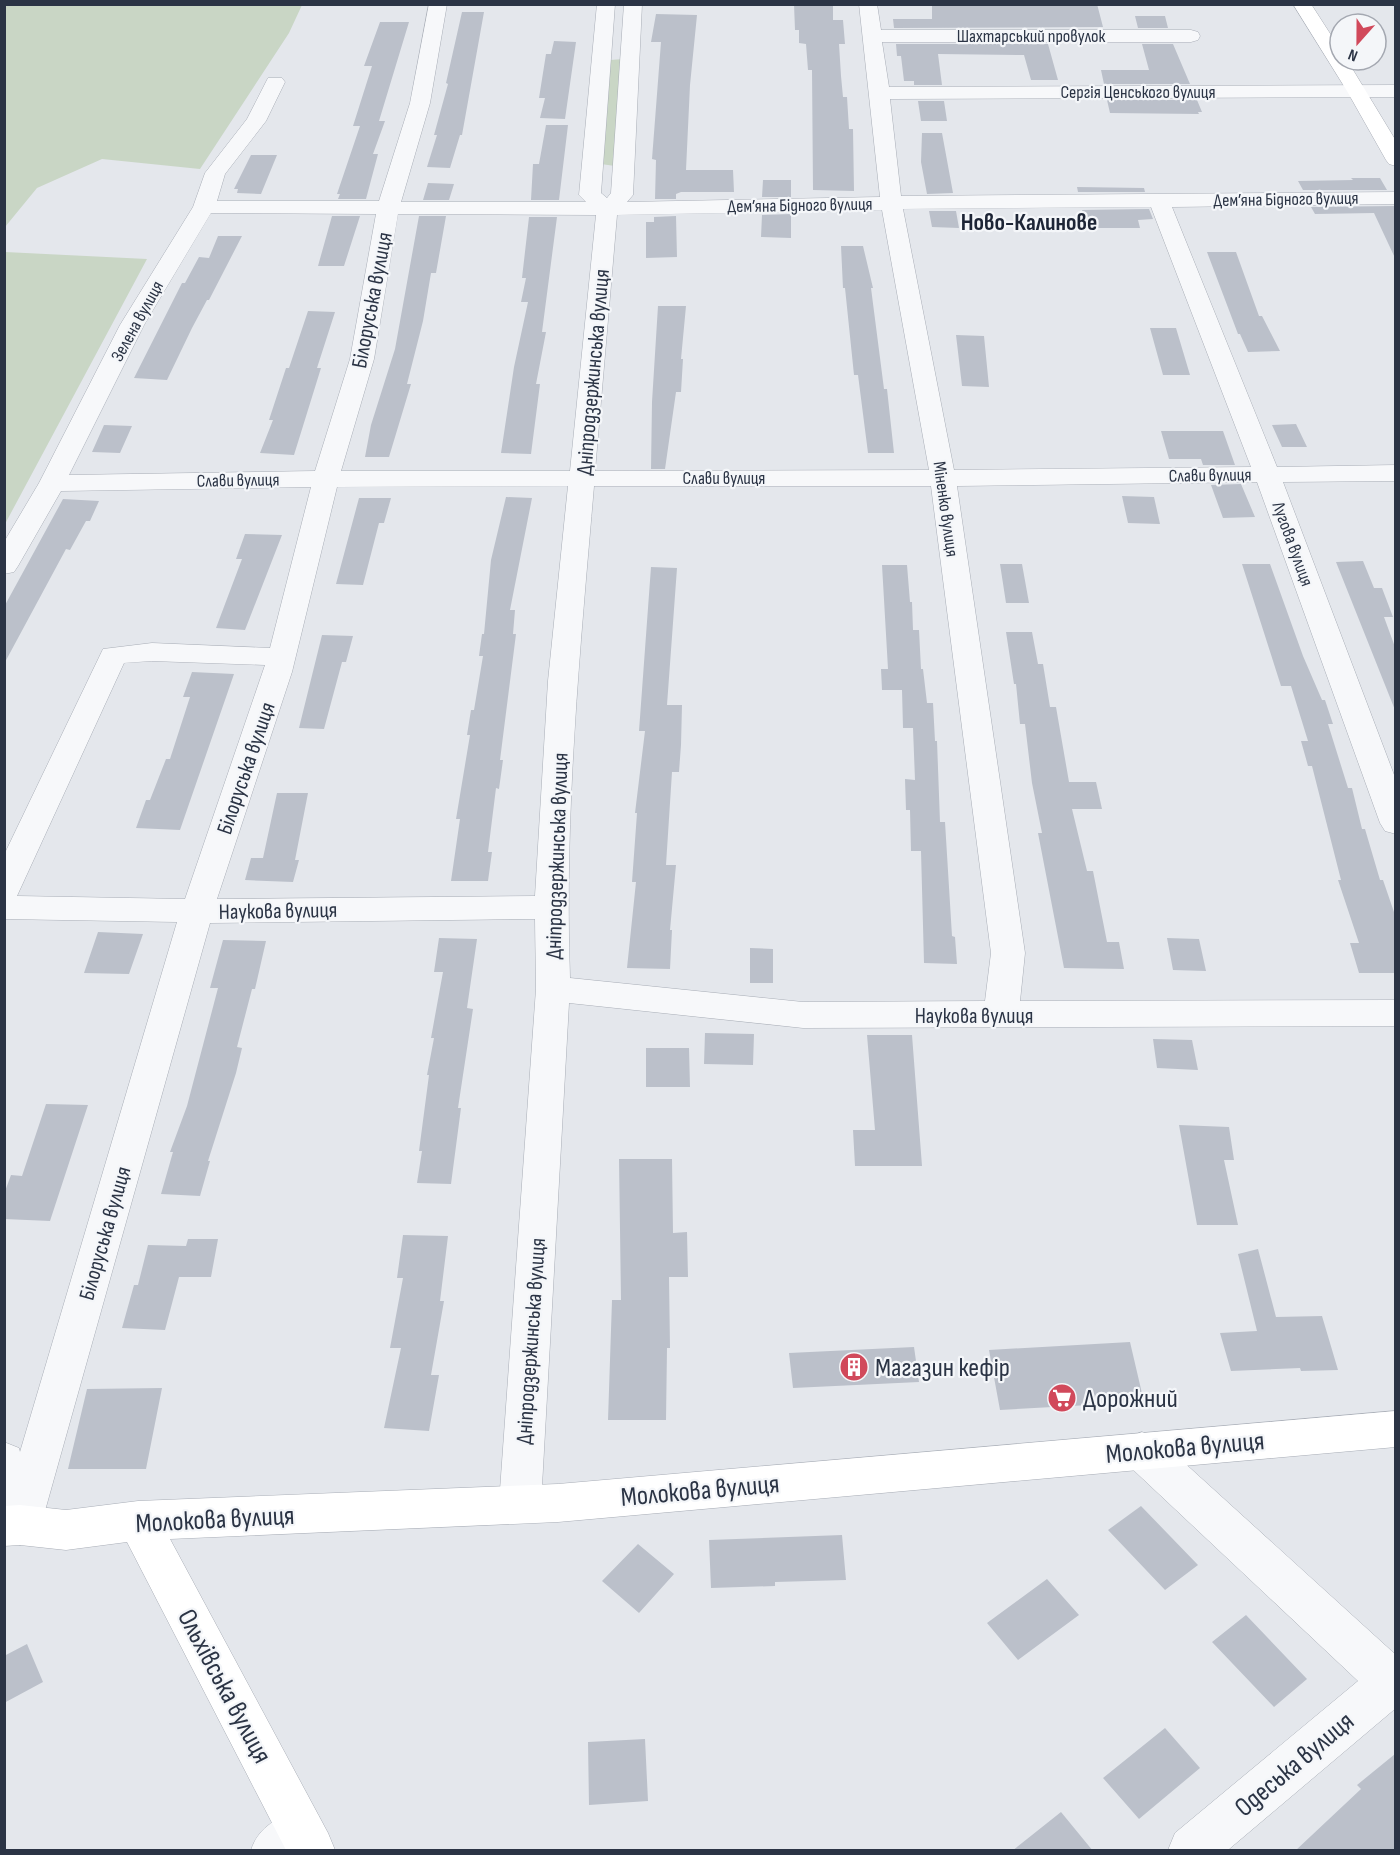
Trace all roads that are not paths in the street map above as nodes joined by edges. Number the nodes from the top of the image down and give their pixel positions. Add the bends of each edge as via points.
1 (438, 4) edge
2 (606, 4) edge
3 (633, 4) edge
4 (868, 4) edge
5 (1302, 4) edge
6 (872, 36) junction
7 (1191, 36) dead end
8 (275, 82) dead end
9 (1357, 91) junction
10 (1395, 91) edge
11 (880, 93) junction
12 (1395, 160) edge
13 (1395, 198) edge
14 (1159, 201) junction
15 (891, 203) junction
16 (204, 207) junction
17 (388, 208) junction
18 (607, 209) junction
19 (1395, 473) edge
20 (1268, 474) junction
21 (583, 478) junction
22 (943, 478) junction
23 (326, 479) junction
24 (52, 483) junction
25 (4, 566) edge
26 (281, 657) junction
27 (1395, 823) edge
28 (4, 891) edge
29 (4, 907) edge
30 (551, 907) junction
31 (196, 911) junction
32 (553, 988) junction
33 (1395, 1012) edge
34 (1001, 1014) junction
35 (1395, 1429) edge
36 (1142, 1450) junction
37 (4, 1461) edge
38 (520, 1504) junction
39 (138, 1521) junction
40 (10, 1528) edge
41 (1394, 1682) edge
42 (296, 1844) edge
43 (1192, 1851) edge

1 - 17 street, Білоруська вулиця via 420,103
2 - 18 street via 590,195
3 - 18 street, Дніпродзержинська вулиця via 622,195
4 - 6 street, Міненко вулиця
5 - 9 street
6 - 7 street, Шахтарський провулок
6 - 11 street, Міненко вулиця
8 - 16 street, Зелена вулиця via 256,121 215,173
9 - 10 street, Сергія Ценського вулиця
9 - 11 street, Сергія Ценського вулиця
9 - 12 street
11 - 15 street, Міненко вулиця
13 - 14 street, Дем’яна Бідного вулиця
14 - 15 street, Дем’яна Бідного вулиця
14 - 20 street, Лугова вулиця
15 - 18 street, Дем’яна Бідного вулиця
15 - 22 street, Міненко вулиця
16 - 17 street, Дем’яна Бідного вулиця
16 - 24 street, Зелена вулиця via 132,325
17 - 18 street, Дем’яна Бідного вулиця
17 - 23 street, Білоруська вулиця via 362,359
18 - 21 street, Дніпродзержинська вулиця
19 - 20 street, Слави вулиця
20 - 22 street, Слави вулиця
20 - 27 street, Лугова вулиця
21 - 22 street, Слави вулиця
21 - 23 street, Слави вулиця
21 - 30 street, Дніпродзержинська вулиця via 563,681
22 - 34 street, Міненко вулиця via 1008,953
23 - 24 street, Слави вулиця
23 - 26 street, Білоруська вулиця
24 - 25 street, Зелена вулиця
26 - 28 street via 152,652 113,655
26 - 31 street, Білоруська вулиця
29 - 31 street, Наукова вулиця
30 - 31 street, Наукова вулиця
30 - 32 street, Дніпродзержинська вулиця
31 - 40 street, Білоруська вулиця
32 - 34 street, Наукова вулиця via 803,1015
32 - 38 street, Дніпродзержинська вулиця
33 - 34 street, Наукова вулиця
35 - 36 street, Молокова вулиця
36 - 38 street, Молокова вулиця
36 - 41 street
37 - 40 street
38 - 39 street, Молокова вулиця
39 - 40 street, Молокова вулиця via 66,1530
39 - 42 street, Ольхівська вулиця
41 - 43 street, Одеська вулиця

